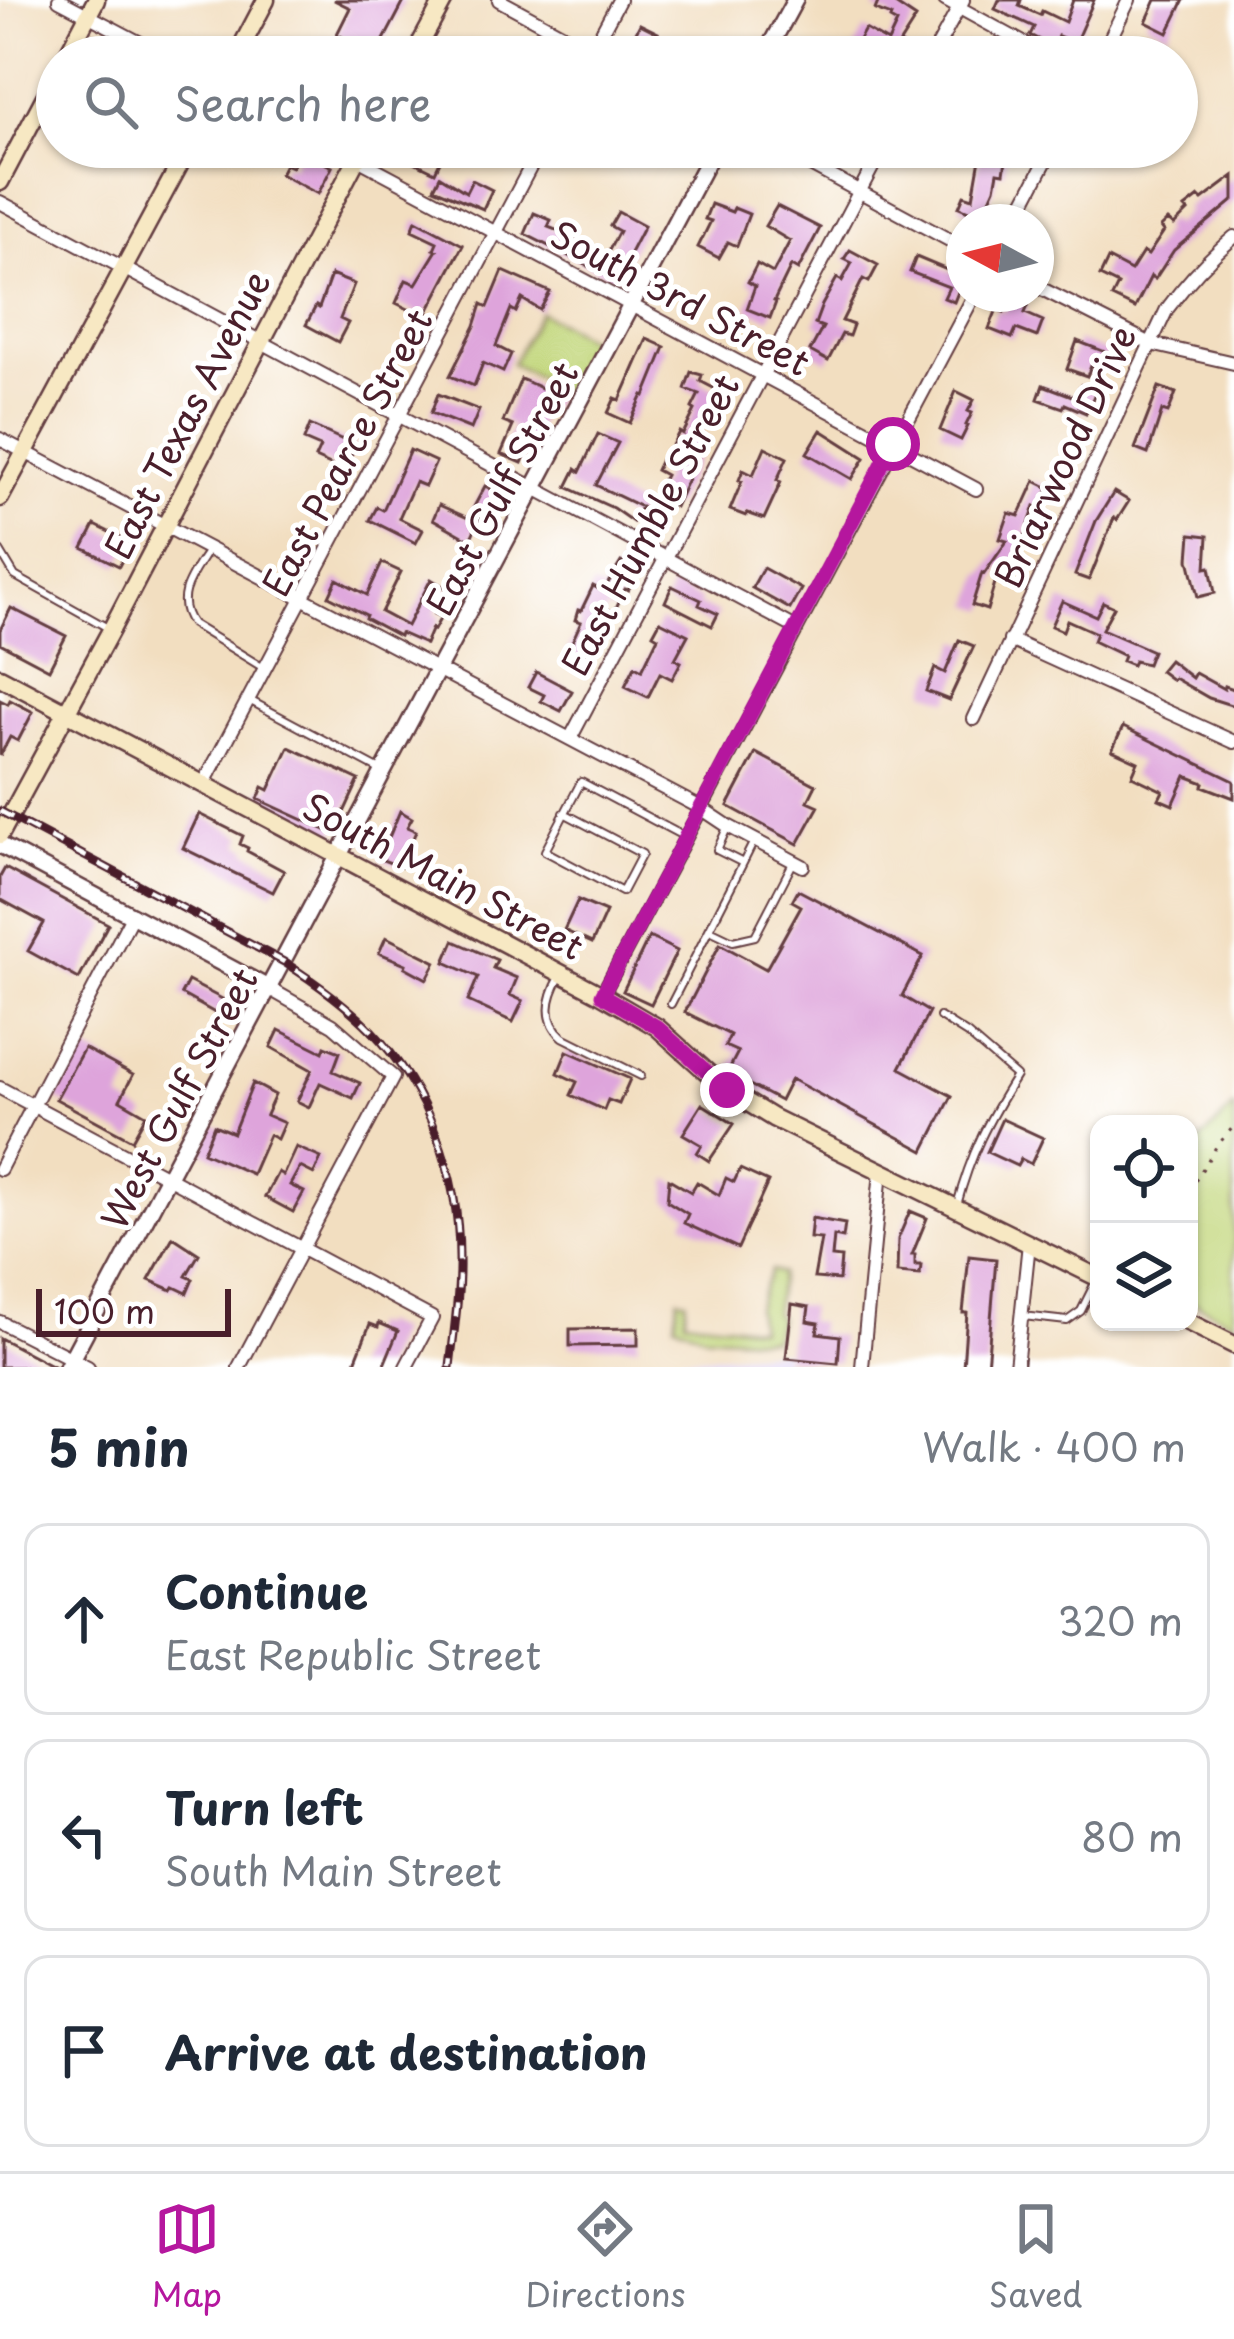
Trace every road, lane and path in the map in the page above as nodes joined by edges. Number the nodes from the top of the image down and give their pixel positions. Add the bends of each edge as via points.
1 (59, 0) edge
2 (266, 0) edge
3 (444, 0) edge
4 (499, 0) edge
5 (619, 0) edge
6 (795, 0) edge
7 (945, 0) edge
8 (1129, 0) edge
9 (961, 4) edge
10 (92, 8) edge
11 (77, 36) edge
12 (135, 36) edge
13 (247, 36) edge
14 (424, 36) edge
15 (562, 36) edge
16 (603, 36) edge
17 (775, 36) edge
18 (943, 36) edge
19 (1014, 36) edge
20 (1111, 36) edge
21 (36, 114) edge
22 (178, 168) edge
23 (352, 168) edge
24 (386, 168) edge
25 (530, 168) edge
26 (705, 168) edge
27 (817, 168) edge
28 (871, 168) edge
29 (1042, 168) edge
30 (0, 182) edge
31 (859, 190) junction
32 (0, 202) edge
33 (1023, 204) edge
34 (495, 232) junction
35 (1234, 237) edge
36 (946, 238) edge
37 (124, 268) junction
38 (1054, 295) edge
39 (632, 305) junction
40 (965, 312) edge
41 (260, 342) junction
42 (1150, 344) junction
43 (1234, 363) edge
44 (761, 374) junction
45 (399, 417) junction
46 (0, 439) edge
47 (893, 444) junction
48 (25, 453) junction
49 (976, 488) dead end
50 (535, 489) junction
51 (0, 498) edge
52 (165, 527) junction
53 (208, 550) junction
54 (0, 551) edge
55 (666, 559) junction
56 (302, 600) junction
57 (796, 628) junction
58 (111, 630) junction
59 (1010, 640) junction
60 (266, 669) junction
61 (438, 670) junction
62 (0, 676) edge
63 (249, 700) junction
64 (66, 712) junction
65 (974, 719) dead end
66 (570, 739) junction
67 (1234, 742) edge
68 (383, 771) junction
69 (203, 785) junction
70 (701, 808) junction
71 (564, 813) junction
72 (728, 826) junction
73 (0, 835) edge
74 (685, 837) junction
75 (754, 840) junction
76 (0, 845) edge
77 (339, 856) junction
78 (743, 863) junction
79 (798, 864) joint
80 (133, 914) junction
81 (710, 930) junction
82 (562, 974) junction
83 (270, 989) junction
84 (602, 995) junction
85 (671, 1004) dead end
86 (940, 1016) dead end
87 (641, 1076) dead end
88 (0, 1088) edge
89 (34, 1105) junction
90 (1234, 1126) edge
91 (0, 1169) edge
92 (881, 1172) junction
93 (1198, 1177) edge
94 (170, 1178) junction
95 (956, 1209) junction
96 (1029, 1243) junction
97 (301, 1247) junction
98 (1090, 1274) edge
99 (1090, 1293) edge
100 (1022, 1316) junction
101 (0, 1322) edge
102 (1198, 1327) edge
103 (1234, 1345) edge
104 (69, 1363) edge
105 (88, 1367) edge
106 (239, 1367) edge
107 (406, 1367) edge
108 (862, 1367) edge
109 (1016, 1367) edge

1 - 10 street
2 - 13 main road
3 - 14 main road
4 - 15 street
5 - 16 street
6 - 17 street
7 - 9 street
8 - 20 street
9 - 18 street
9 - 19 street
10 - 11 main road
10 - 12 street
21 - 30 main road
22 - 37 main road
23 - 41 main road, East Texas Avenue
24 - 34 street, South 3rd Street
25 - 34 street, East Pearce Street
26 - 39 street, East Gulf Street
27 - 31 street
28 - 31 street, East Humble Street
29 - 33 street
31 - 36 street
31 - 44 street, East Humble Street
32 - 37 street
34 - 39 street, South 3rd Street
34 - 45 street, East Pearce Street
35 - 42 street, Briarwood Drive via 1187,282
37 - 41 street
37 - 48 main road
38 - 42 street
39 - 44 street, South 3rd Street
39 - 50 street, East Gulf Street
40 - 47 street
41 - 45 street
41 - 52 main road, East Texas Avenue
42 - 43 street
42 - 59 street, Briarwood Drive
44 - 47 street, South 3rd Street
44 - 55 street, East Humble Street
45 - 50 street
45 - 56 street, East Pearce Street
46 - 48 street
47 - 49 street, South 3rd Street
47 - 57 street
48 - 51 main road
48 - 52 street
50 - 55 street
50 - 61 street, East Gulf Street
52 - 53 street
52 - 58 main road, East Texas Avenue
53 - 56 street
53 - 60 lane via 185,588 187,616
54 - 58 lane via 15,576
55 - 57 street
55 - 66 street, East Humble Street
56 - 60 street, East Pearce Street
56 - 61 street
57 - 70 street
58 - 64 main road, East Texas Avenue
59 - 65 street, Briarwood Drive
59 - 67 street
60 - 63 street, East Pearce Street
61 - 66 street
61 - 68 street, East Gulf Street
62 - 64 main road, South Main Street
63 - 68 lane
63 - 69 street, East Pearce Street
64 - 69 main road, South Main Street
64 - 73 main road, East Texas Avenue
66 - 70 street
68 - 77 street, East Gulf Street
69 - 77 main road, South Main Street
70 - 72 street
70 - 74 street
71 - 71 lane via 545,850 622,892 642,854
71 - 74 lane via 581,782
72 - 75 street
72 - 78 lane via 717,850
74 - 84 street
75 - 78 lane
75 - 79 street
76 - 80 street
77 - 82 main road, South Main Street
77 - 83 street, West Gulf Street
78 - 81 lane
79 - 81 lane via 755,936 733,940
80 - 83 street
80 - 89 street
81 - 85 lane
82 - 84 main road, South Main Street
82 - 87 lane via 551,992 556,1031
83 - 94 street, West Gulf Street
83 - 97 street via 334,1025 393,1077
84 - 92 main road, South Main Street via 657,1027 727,1090
86 - 95 lane via 1016,1076 984,1127
88 - 89 street
89 - 91 street
89 - 94 street
90 - 93 path
92 - 95 main road, South Main Street
92 - 108 street
94 - 97 street
94 - 104 street, West Gulf Street
95 - 96 main road, South Main Street
96 - 98 main road, South Main Street
96 - 100 street
97 - 106 street
97 - 107 street via 432,1318
99 - 100 lane via 1067,1321
100 - 109 street
101 - 104 street
102 - 103 main road
104 - 105 street

